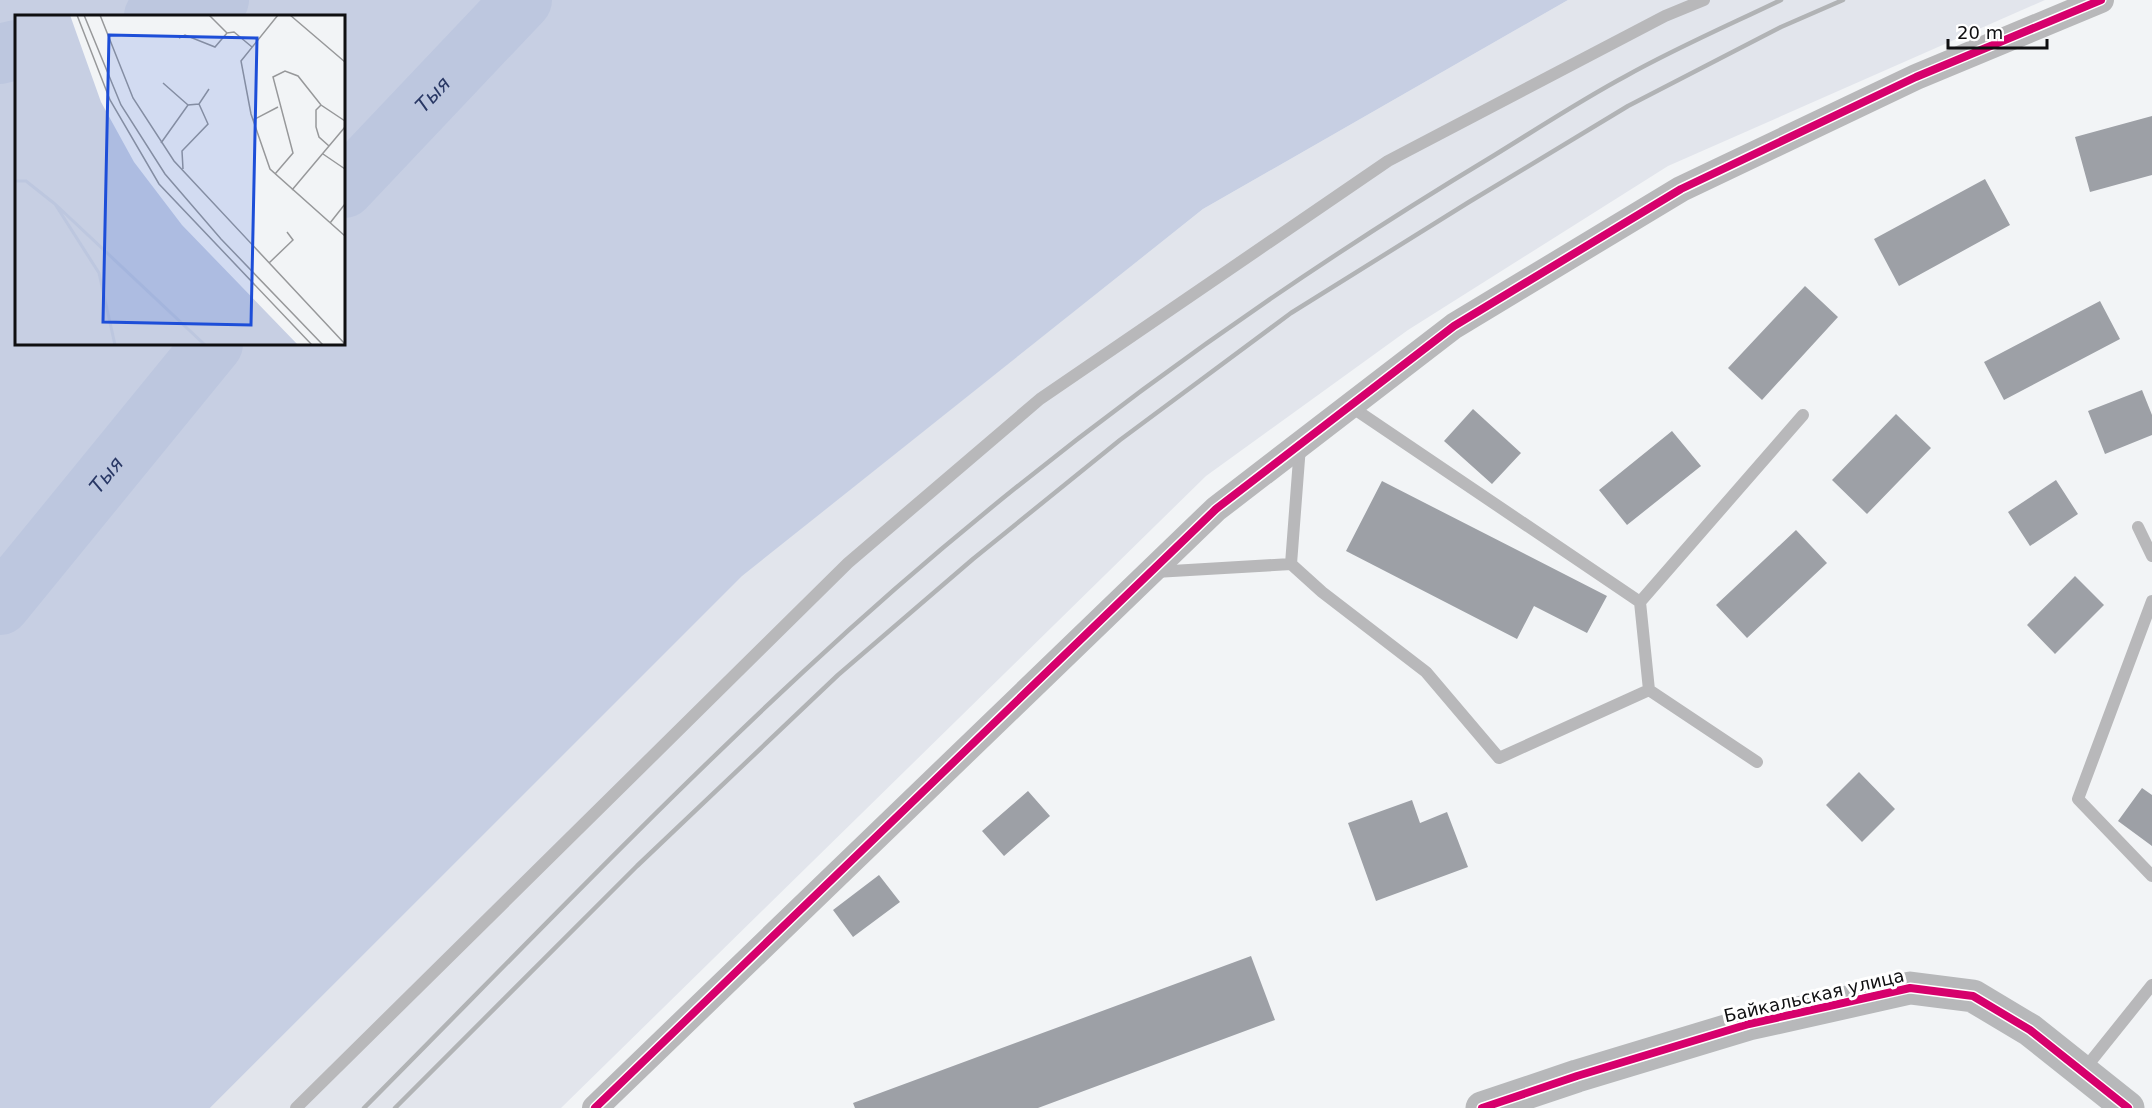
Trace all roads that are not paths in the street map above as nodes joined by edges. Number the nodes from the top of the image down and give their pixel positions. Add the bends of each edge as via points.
1 (1704, 0) edge
2 (2101, 0) edge
3 (1350, 406) junction
4 (1803, 415) dead end
5 (1300, 445) junction
6 (2138, 527) dead end
7 (2152, 555) edge
8 (1291, 564) junction
9 (1151, 572) junction
10 (2152, 601) edge
11 (1640, 602) junction
12 (1649, 690) junction
13 (1757, 762) dead end
14 (2152, 876) edge
15 (2152, 985) edge
16 (2082, 1072) junction
17 (296, 1108) edge
18 (596, 1108) edge
19 (1482, 1108) edge
20 (2128, 1108) edge

1 - 17 lane via 1665,16 1388,161 1040,399 848,563
2 - 3 street via 1916,77 1681,189 1454,326
3 - 5 street
3 - 11 lane
4 - 11 lane
5 - 8 lane
5 - 9 street via 1216,509
6 - 7 lane
8 - 9 lane
8 - 12 lane via 1426,672 1499,758
9 - 18 street
10 - 14 lane via 2078,799
11 - 12 lane
12 - 13 lane
15 - 16 lane
16 - 19 street, Байкальская улица via 2031,1030 1973,996 1910,988 1749,1024 1539,1095
16 - 20 street, Байкальская улица

